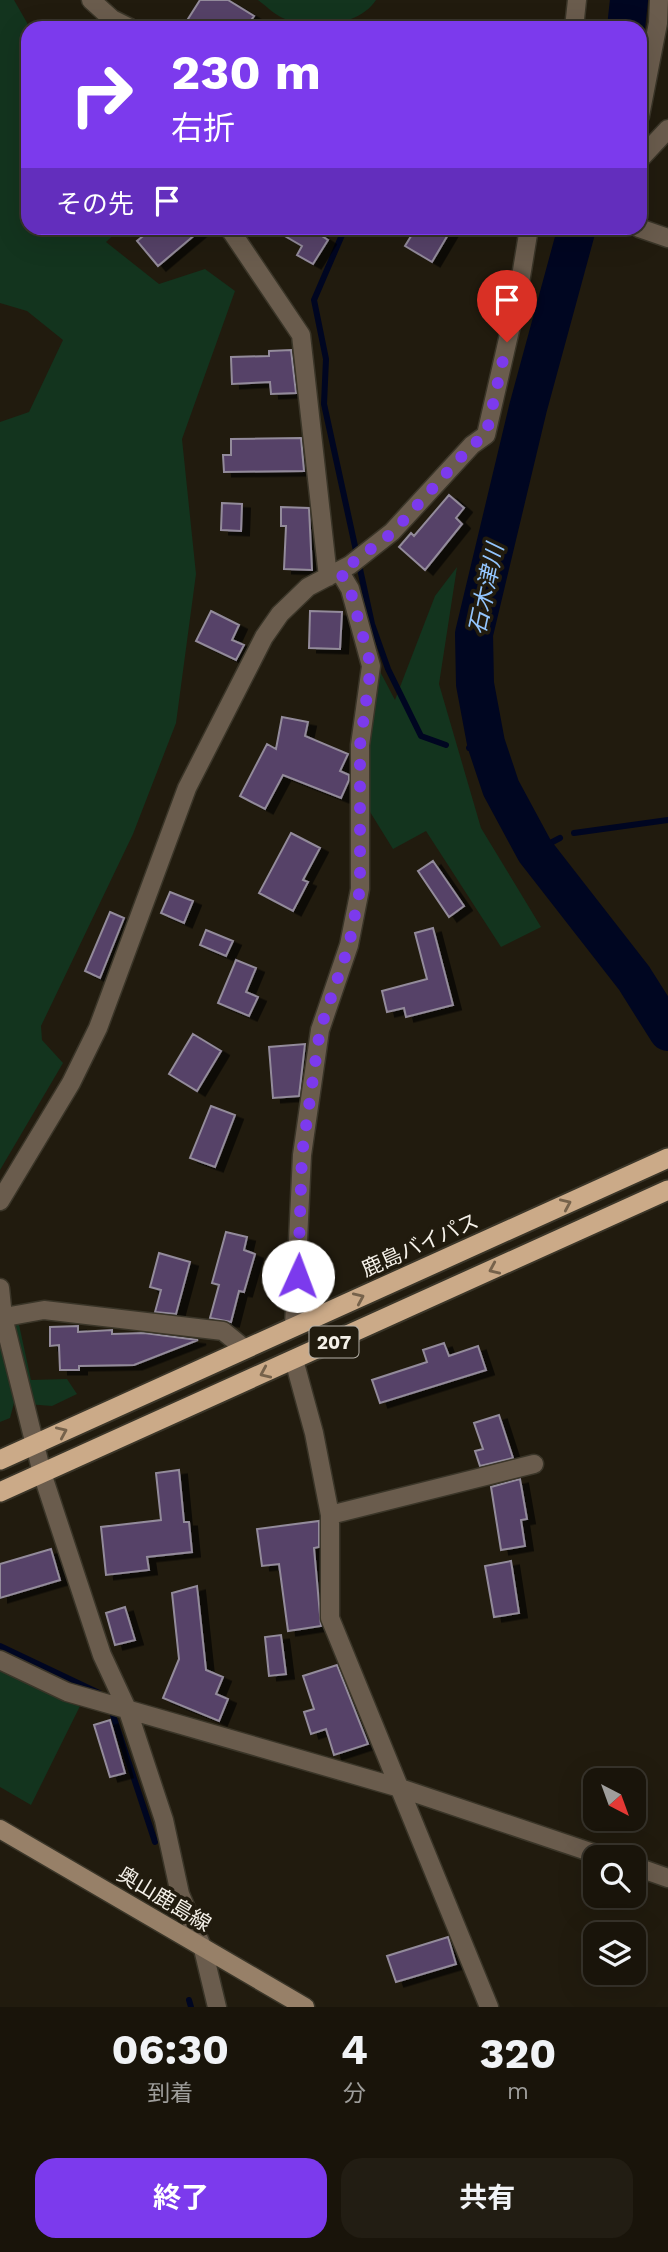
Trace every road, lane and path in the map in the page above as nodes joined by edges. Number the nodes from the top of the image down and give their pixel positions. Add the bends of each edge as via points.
1 (92, 0) edge
2 (578, 0) edge
3 (659, 0) edge
4 (108, 21) edge
5 (575, 21) edge
6 (647, 80) edge
7 (668, 129) edge
8 (647, 152) edge
9 (647, 231) edge
10 (234, 235) edge
11 (528, 235) edge
12 (668, 238) edge
13 (340, 571) junction
14 (668, 1158) edge
15 (668, 1190) edge
16 (0, 1201) edge
17 (0, 1288) edge
18 (2, 1317) edge
19 (293, 1328) junction
20 (245, 1349) junction
21 (294, 1360) junction
22 (36, 1444) junction
23 (0, 1460) edge
24 (534, 1464) dead end
25 (42, 1473) junction
26 (0, 1492) edge
27 (330, 1515) junction
28 (0, 1660) edge
29 (116, 1707) junction
30 (400, 1788) junction
31 (0, 1829) edge
32 (583, 1850) edge
33 (646, 1871) edge
34 (668, 1878) edge
35 (203, 1949) junction
36 (217, 2007) edge
37 (305, 2007) edge
38 (489, 2007) edge

1 - 4 street
2 - 5 street
3 - 6 street
7 - 8 street
9 - 12 street
10 - 13 street via 301,335
11 - 13 street via 486,435 392,533
13 - 16 street via 308,587 280,614 258,649 187,788 98,1028 71,1083
13 - 19 street via 350,589 371,666 360,745 360,889 349,945 320,1030 302,1154
19 -> 14 highway, 鹿島バイパス / 207
15 -> 21 highway, 207
17 - 18 street
18 - 20 street via 44,1310 223,1331
18 - 22 street
19 - 20 highway, 鹿島バイパス / 207
22 -> 20 highway, 鹿島バイパス / 207
21 -> 25 highway, 207
21 - 27 street
22 - 23 highway, 鹿島バイパス / 207
22 - 25 street
24 - 27 street
25 - 26 highway, 207
25 - 29 street
27 - 30 street via 330,1618
28 - 29 street via 67,1692
29 - 30 street
29 - 35 street via 164,1820 180,1894
30 - 32 street
30 - 38 street
31 - 35 main road, 奥山鹿島線
33 - 34 street
35 - 36 street
35 - 37 main road, 奥山鹿島線

